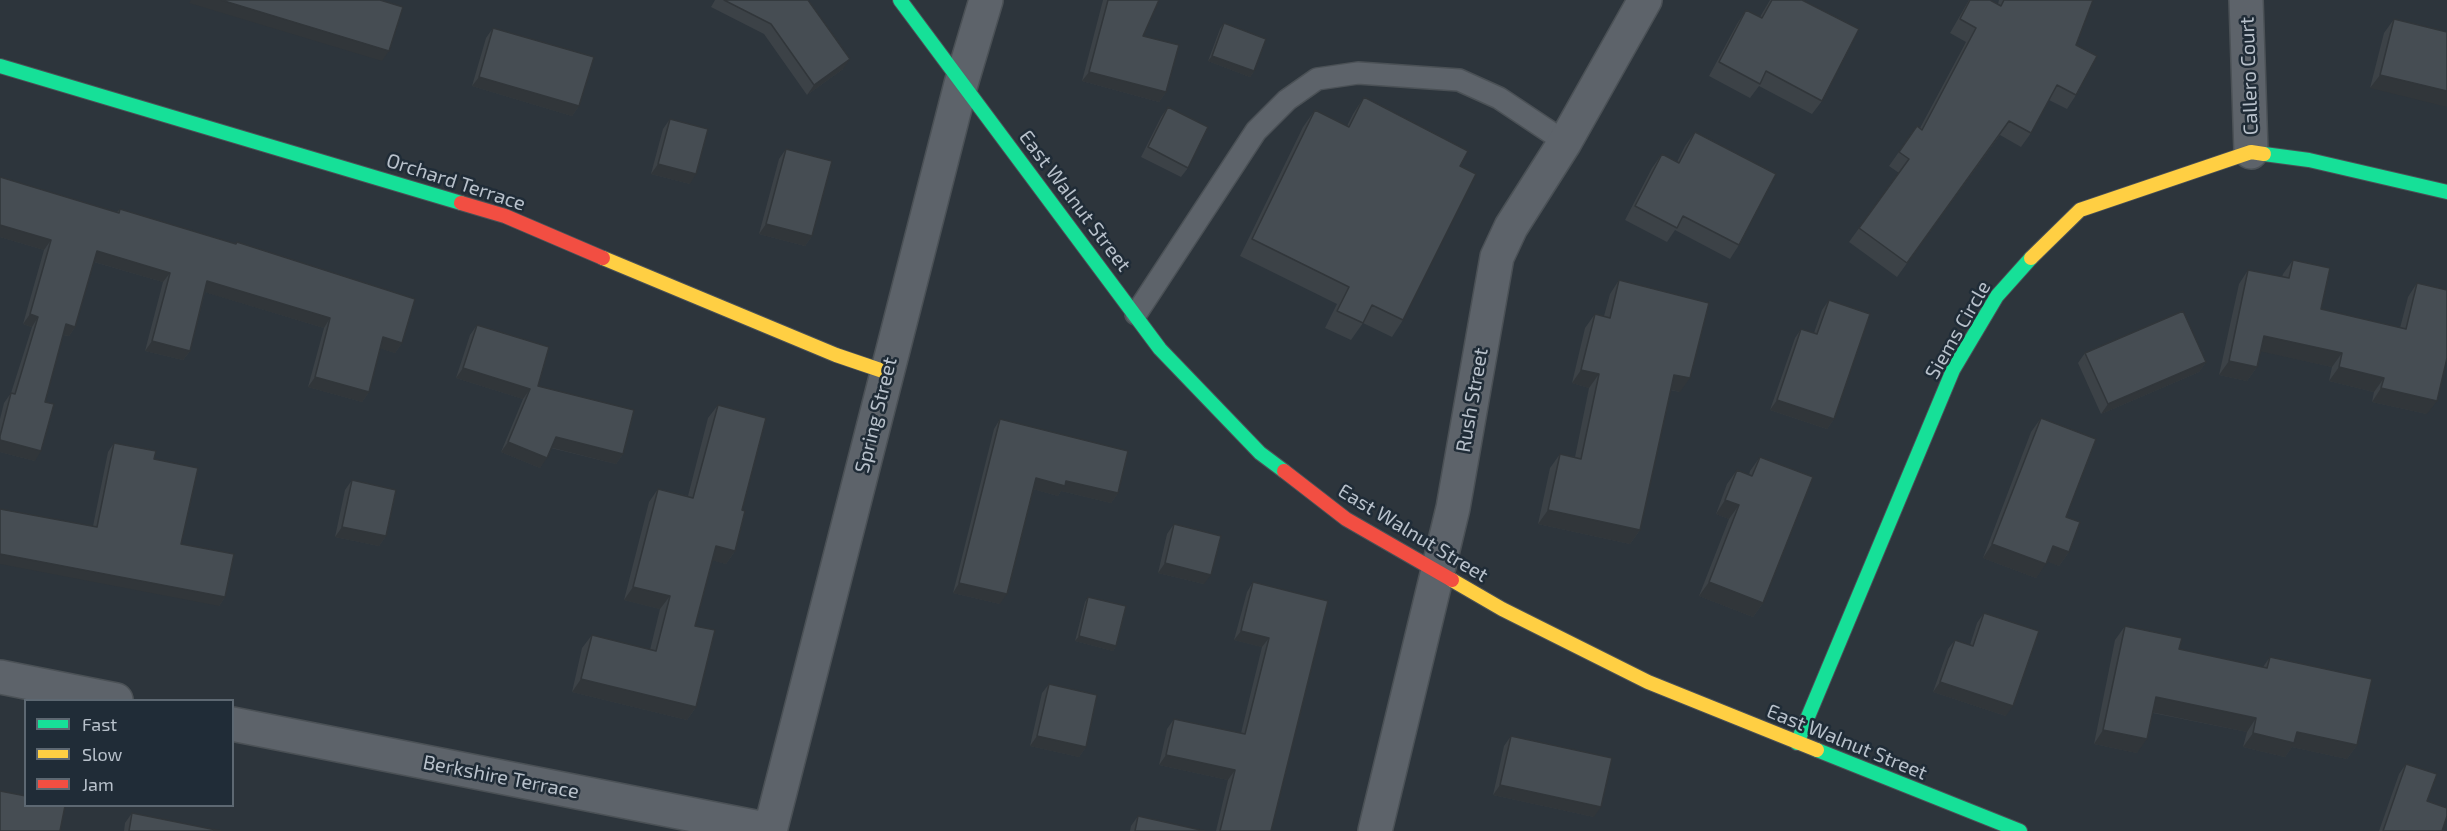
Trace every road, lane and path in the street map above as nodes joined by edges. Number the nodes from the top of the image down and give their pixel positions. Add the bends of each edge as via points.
1 (900, 0) edge
2 (986, 0) edge
3 (1645, 0) edge
4 (2246, 0) edge
5 (0, 66) edge
6 (961, 84) junction
7 (1565, 142) junction
8 (2251, 152) junction
9 (2447, 192) edge
10 (1136, 314) junction
11 (886, 372) junction
12 (1436, 572) junction
13 (0, 678) edge
14 (111, 699) edge
15 (234, 723) edge
16 (1797, 743) junction
17 (1979, 824) edge
18 (770, 830) edge
19 (1375, 831) edge
20 (2020, 831) edge

1 - 6 street, East Walnut Street
2 - 6 street, Spring Street
3 - 7 street, Rush Street
4 - 8 street, Callero Court
5 - 11 street, Orchard Terrace via 505,216 836,356
6 - 10 street, East Walnut Street
6 - 11 street, Spring Street
7 - 10 lane via 1499,98 1459,80 1358,73 1317,79 1287,100 1256,131
7 - 12 street, Rush Street via 1511,227 1497,257 1453,508
8 - 9 street, Siems Circle via 2309,160
8 - 16 street, Siems Circle via 2080,210 1997,296 1953,370
10 - 12 street, East Walnut Street via 1160,349 1260,453 1346,519
11 - 18 street, Spring Street
12 - 16 street, East Walnut Street via 1648,682
12 - 19 street, Rush Street
13 - 14 street
15 - 18 street, Berkshire Terrace
16 - 17 street, East Walnut Street
17 - 20 street, East Walnut Street

